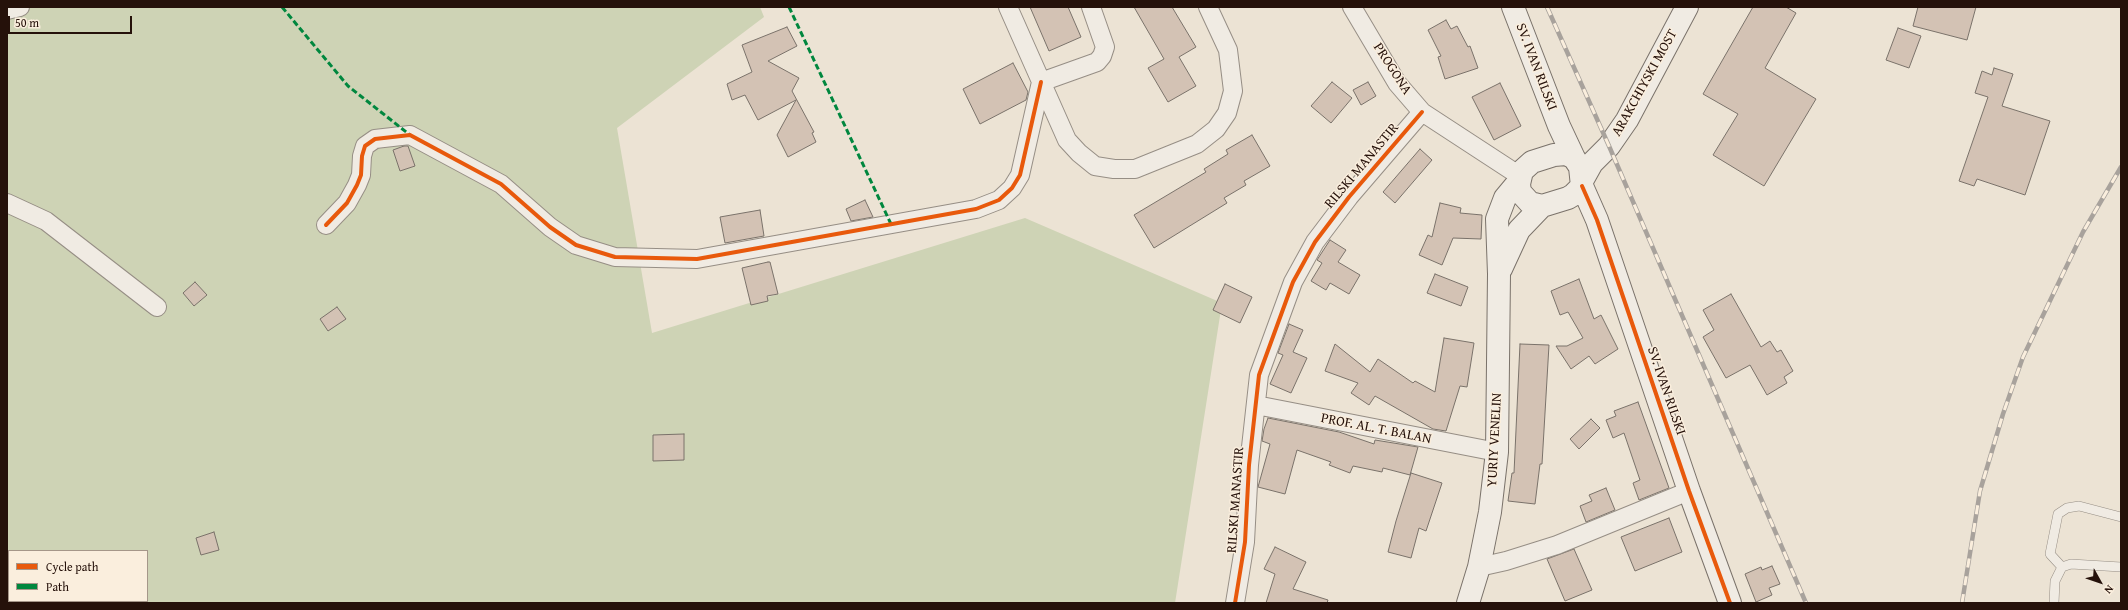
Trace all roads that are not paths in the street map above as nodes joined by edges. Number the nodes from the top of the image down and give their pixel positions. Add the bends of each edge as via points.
1 (20, 7) edge
2 (1008, 7) edge
3 (1091, 7) edge
4 (1208, 7) edge
5 (1352, 7) edge
6 (1514, 7) edge
7 (1687, 7) edge
8 (7, 10) edge
9 (1041, 82) junction
10 (1422, 112) junction
11 (1573, 173) junction
12 (1520, 178) junction
13 (7, 203) edge
14 (1542, 206) junction
15 (326, 225) dead end
16 (1499, 274) junction
17 (157, 307) dead end
18 (1256, 405) junction
19 (1497, 452) junction
20 (1689, 491) junction
21 (2121, 517) edge
22 (1479, 567) junction
23 (2062, 567) junction
24 (2121, 568) edge
25 (1235, 603) edge
26 (1468, 603) edge
27 (1730, 603) edge
28 (2054, 603) edge

1 - 8 street
2 - 9 street
3 - 9 street via 1105,47 1102,56 1097,62
4 - 9 street via 1228,50 1233,91 1227,113 1216,129 1197,144 1135,169 1114,170 1095,166 1067,140
5 - 10 street, PROGONA via 1397,83
6 - 11 street, SV. IVAN RILSKI via 1559,126
7 - 11 street, ARAKCHIYSKI MOST via 1627,120 1609,146
9 - 15 street via 1020,175 1012,188 999,200 976,209 697,259 615,257 576,245 550,227 501,184 410,135 375,140 365,146 357,185 346,203
10 - 12 street, PROGONA
10 - 18 street, RILSKI MANASTIR via 1349,197 1315,242 1293,282 1259,376
11 - 12 street, YURIY VENELIN via 1532,162 1525,167
11 - 14 street
11 - 20 street, SV. IVAN RILSKI via 1588,211 1597,220
12 - 14 street via 1523,196 1530,204
12 - 16 street, YURIY VENELIN via 1505,198 1497,219
13 - 17 street via 46,221
14 - 16 street, YURIY VENELIN via 1519,230
16 - 19 street, YURIY VENELIN
18 - 19 street, PROF. AL. T. BALAN
18 - 25 street, RILSKI MANASTIR via 1249,465 1245,542
19 - 22 street, YURIY VENELIN via 1490,512
20 - 22 street via 1557,545
20 - 27 street, SV. IVAN RILSKI
21 - 23 lane via 2079,506 2067,508 2058,514 2050,554
22 - 26 street, YURIY VENELIN
23 - 24 lane via 2072,564
23 - 28 lane via 2055,581

